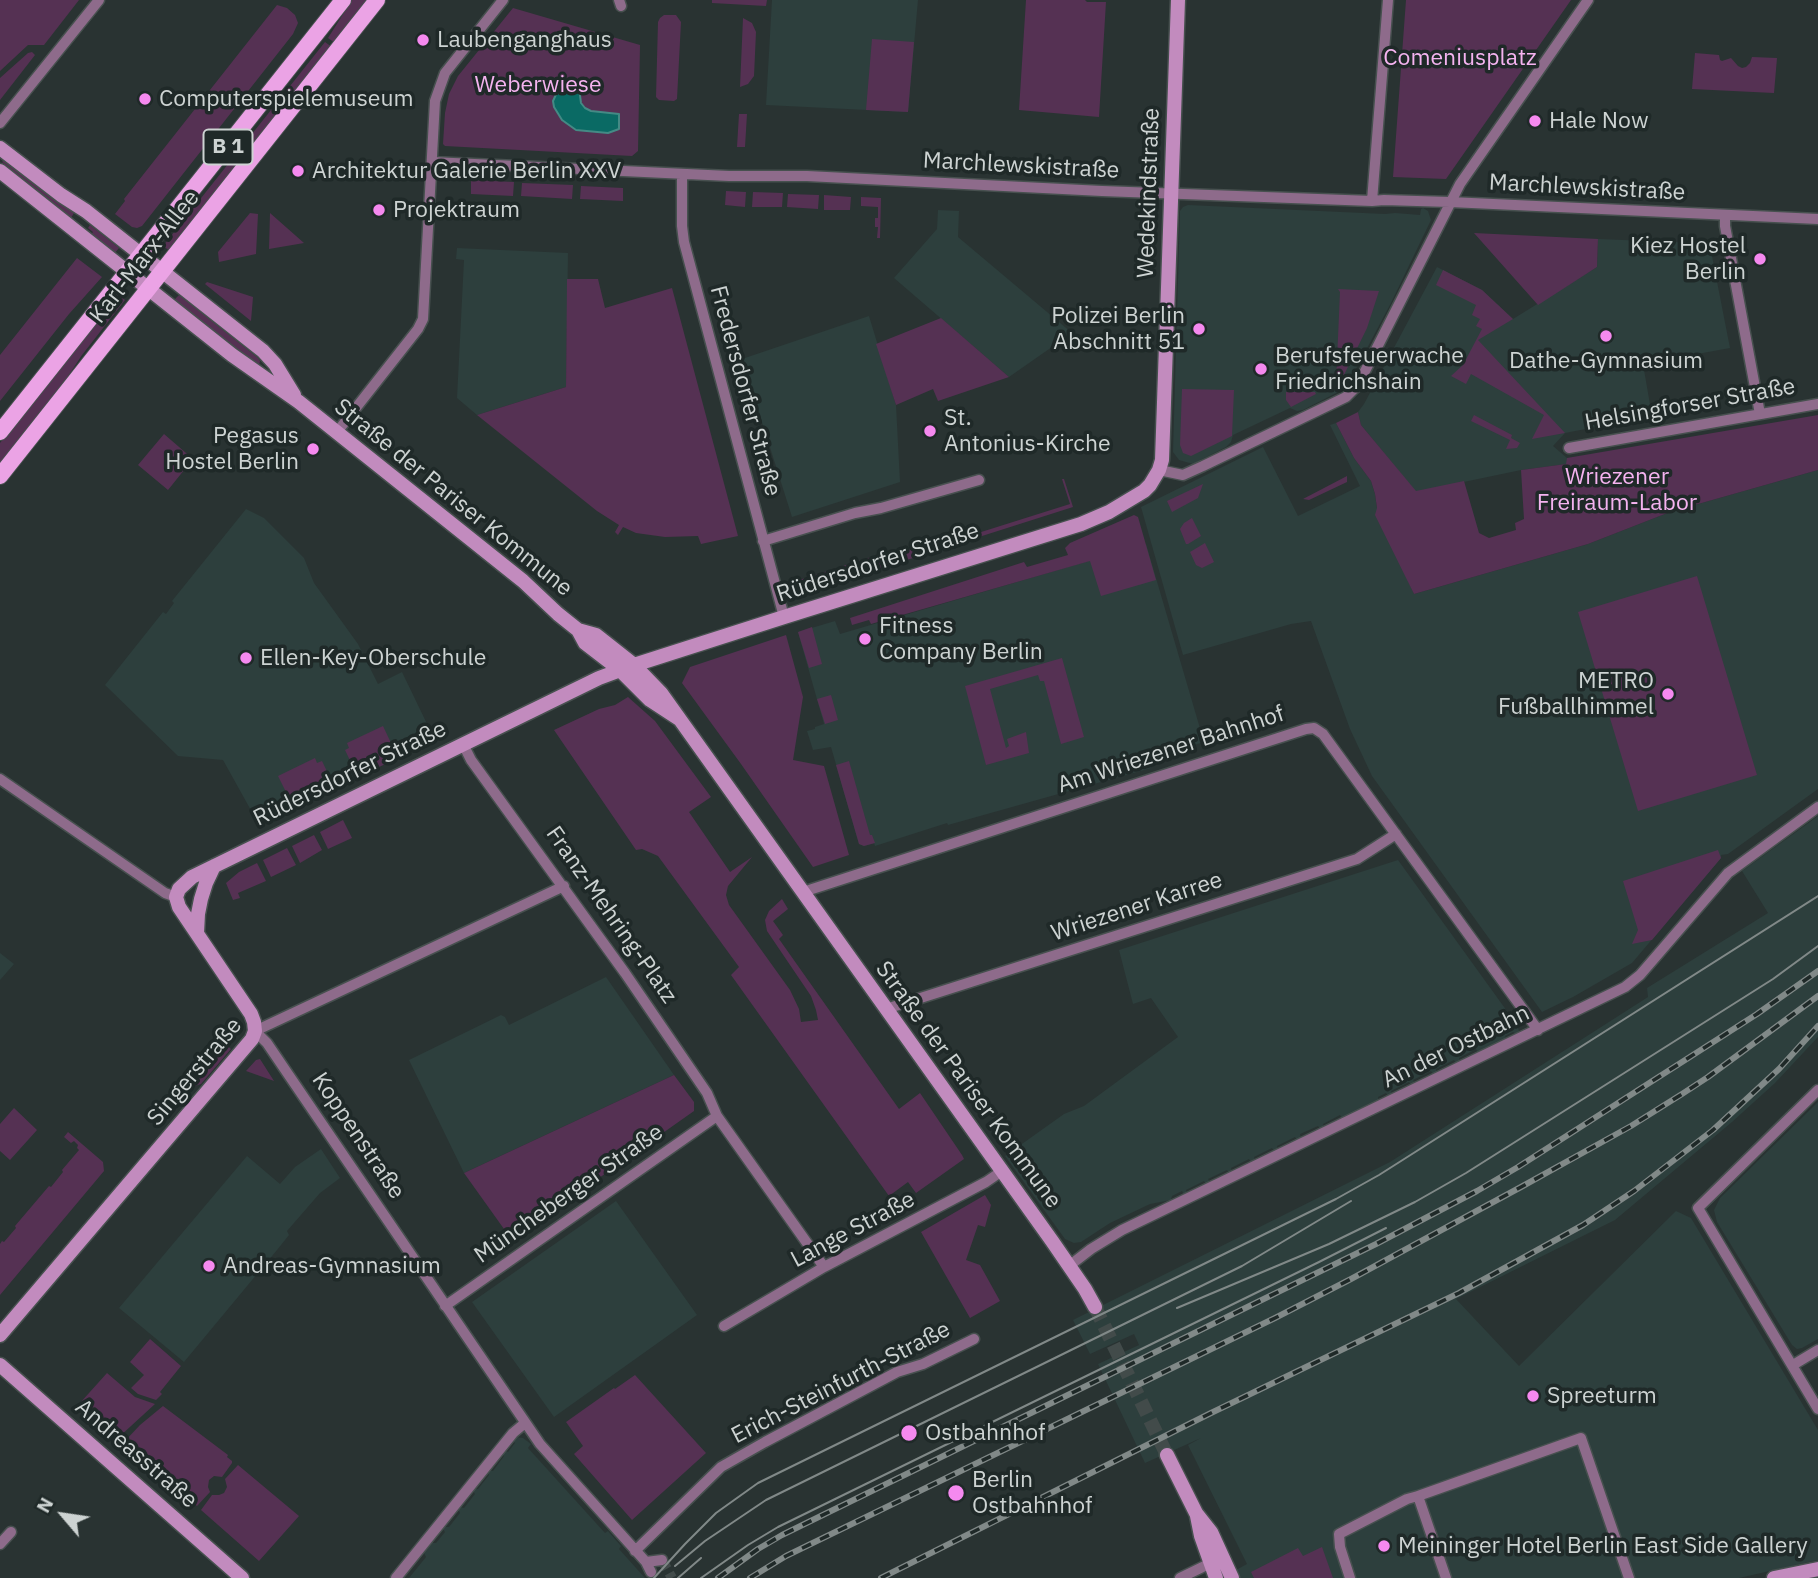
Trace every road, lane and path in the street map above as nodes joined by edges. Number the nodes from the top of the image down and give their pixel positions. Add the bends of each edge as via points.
1 (99, 0) edge
2 (343, 0) edge
3 (377, 0) edge
4 (503, 0) edge
5 (1178, 0) edge
6 (1388, 0) edge
7 (1588, 0) edge
8 (0, 123) edge
9 (0, 148) edge
10 (432, 162) junction
11 (0, 171) edge
12 (682, 174) junction
13 (1171, 194) junction
14 (1372, 201) junction
15 (1450, 202) junction
16 (1725, 215) junction
17 (1818, 219) edge
18 (141, 255) junction
19 (127, 272) junction
20 (162, 272) junction
21 (149, 289) junction
22 (299, 402) junction
23 (1818, 404) edge
24 (1760, 414) junction
25 (0, 432) edge
26 (337, 432) junction
27 (1569, 448) dead end
28 (1159, 470) junction
29 (0, 476) edge
30 (979, 480) dead end
31 (763, 541) junction
32 (784, 617) junction
33 (627, 667) junction
34 (463, 744) junction
35 (0, 779) edge
36 (1818, 807) edge
37 (1396, 834) junction
38 (214, 866) junction
39 (564, 886) junction
40 (803, 892) junction
41 (176, 897) junction
42 (197, 933) junction
43 (886, 1009) junction
44 (1538, 1030) junction
45 (255, 1031) junction
46 (1818, 1090) edge
47 (717, 1116) junction
48 (1002, 1171) junction
49 (1069, 1266) junction
50 (824, 1268) junction
51 (445, 1306) junction
52 (1095, 1307) tunnel mouth
53 (724, 1326) dead end
54 (0, 1335) edge
55 (974, 1339) dead end
56 (1818, 1350) edge
57 (0, 1365) edge
58 (1793, 1365) junction
59 (1818, 1409) edge
60 (525, 1423) junction
61 (1167, 1455) tunnel mouth
62 (1418, 1496) junction
63 (11, 1532) dead end
64 (0, 1544) edge
65 (635, 1551) junction
66 (662, 1560) tunnel mouth
67 (1217, 1560) junction
68 (1818, 1569) edge
69 (242, 1578) edge
70 (396, 1578) edge
71 (1180, 1578) edge
72 (1216, 1578) edge
73 (1232, 1578) edge
74 (1350, 1578) edge
75 (1446, 1578) edge
76 (1629, 1578) edge
77 (1774, 1578) edge

1 - 8 street
2 - 18 main road, Karl-Marx-Allee / B 1
3 - 20 main road, Karl-Marx-Allee / B 1
4 - 10 street via 440,85
5 - 13 street, Wedekindstraße
6 - 14 street
7 - 15 street
9 - 18 street, Straße der Pariser Kommune
10 - 12 street, Marchlewskistraße
10 - 26 street via 423,319
11 - 19 street, Straße der Pariser Kommune
12 - 13 street, Marchlewskistraße
12 - 31 street, Fredersdorfer Straße via 684,242
13 - 14 street, Marchlewskistraße
13 - 28 street, Wedekindstraße
14 - 15 street, Marchlewskistraße
15 - 16 street, Marchlewskistraße
15 - 28 street via 1360,381 1346,397 1183,475
16 - 17 street, Marchlewskistraße
16 - 24 street
18 - 19 main road, Karl-Marx-Allee / B 1
18 - 20 street, Straße der Pariser Kommune
19 - 21 street, Straße der Pariser Kommune
19 - 25 main road, Karl-Marx-Allee / B 1
20 - 21 main road, Karl-Marx-Allee / B 1
20 - 22 street, Straße der Pariser Kommune via 268,356
21 - 22 street, Straße der Pariser Kommune
21 - 29 main road, Karl-Marx-Allee / B 1
22 - 26 street, Straße der Pariser Kommune
23 - 24 street, Helsingforser Straße
24 - 27 street, Helsingforser Straße
26 - 33 street, Straße der Pariser Kommune via 523,581 578,630 585,643
28 - 32 street, Rüdersdorfer Straße via 1144,491 1081,524
30 - 31 street
31 - 32 street, Fredersdorfer Straße
32 - 33 street, Rüdersdorfer Straße
33 - 34 street, Rüdersdorfer Straße
33 - 40 street via 650,700 679,719
34 - 38 street, Rüdersdorfer Straße
34 - 39 street, Franz-Mehring-Platz
35 - 41 street
36 - 44 street, An der Ostbahn via 1728,873 1630,984
37 - 40 street, Am Wriezener Bahnhof via 1323,734 1311,728
37 - 43 street, Wriezener Karree via 1357,859
37 - 44 street, Am Wriezener Bahnhof
38 - 41 street, Rüdersdorfer Straße via 185,882
38 - 42 street via 201,899
39 - 45 street, Singerstraße
39 - 47 street, Franz-Mehring-Platz via 707,1093
40 - 43 street, Straße der Pariser Kommune
41 - 42 street, Koppenstraße
42 - 45 street, Koppenstraße via 251,1014
43 - 48 street, Straße der Pariser Kommune
44 - 49 street, An der Ostbahn via 1122,1230
45 - 51 street, Koppenstraße
45 - 54 street, Singerstraße via 242,1052
46 - 58 street via 1698,1208
47 - 50 street
47 - 51 street, Müncheberger Straße
48 - 49 street, Straße der Pariser Kommune
48 - 50 street, Lange Straße
49 - 52 street, Straße der Pariser Kommune
50 - 53 street, Lange Straße
51 - 60 street, Koppenstraße
55 - 65 street, Erich-Steinfurth-Straße via 897,1373 721,1467
56 - 58 street
57 - 69 street, Andreasstraße
58 - 59 street
60 - 65 street, Koppenstraße
60 - 70 street
61 - 67 street via 1196,1513 1211,1532
62 - 74 street via 1339,1534
62 - 75 street
62 - 76 street via 1581,1438
63 - 64 street
65 - 66 street, Koppenstraße via 648,1567
67 - 71 street
67 - 72 street
67 - 73 street
68 - 77 street

